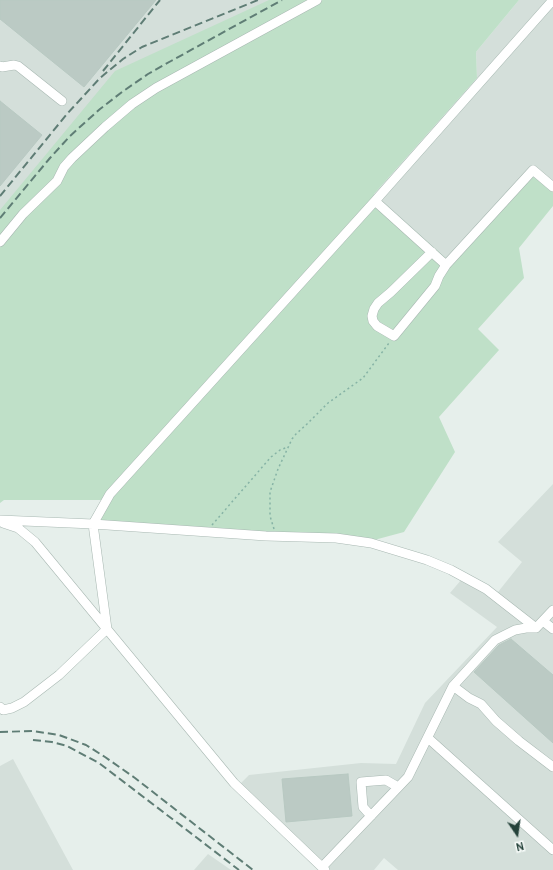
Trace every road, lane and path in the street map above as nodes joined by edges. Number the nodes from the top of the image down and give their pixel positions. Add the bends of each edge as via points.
1 (317, 0) edge
2 (553, 0) edge
3 (0, 66) edge
4 (62, 102) dead end
5 (553, 187) edge
6 (375, 201) junction
7 (0, 242) edge
8 (432, 252) junction
9 (446, 265) junction
10 (394, 336) junction
11 (288, 447) junction
12 (0, 521) edge
13 (93, 524) junction
14 (208, 532) junction
15 (278, 536) junction
16 (553, 610) edge
17 (543, 621) junction
18 (536, 628) junction
19 (107, 629) junction
20 (553, 629) edge
21 (453, 686) junction
22 (0, 707) edge
23 (428, 738) junction
24 (553, 767) edge
25 (398, 787) junction
26 (371, 816) junction
27 (553, 850) edge
28 (324, 869) edge

1 - 7 lane via 156,88 132,104 72,158 57,180 23,214
2 - 6 lane
3 - 4 lane via 18,66
5 - 9 lane via 533,170
6 - 8 lane
6 - 13 lane via 110,494
8 - 9 lane
8 - 10 lane via 374,309 373,321
9 - 10 lane via 435,286
10 - 11 path via 363,378 328,403 296,434
11 - 14 path via 271,457 228,505
11 - 15 path via 270,492 270,516
12 - 13 lane
12 - 19 lane via 18,528 35,542
13 - 14 lane
13 - 19 lane
14 - 15 lane
15 - 18 lane via 336,538 371,543 427,560 486,589
16 - 17 lane
17 - 18 lane
17 - 20 lane
18 - 21 lane via 515,630 495,640
19 - 22 lane via 59,675 24,702 4,710
19 - 28 lane via 234,783
21 - 23 lane
21 - 24 lane via 481,704 496,721
23 - 25 lane via 408,777
23 - 27 lane
25 - 26 lane
25 - 26 lane via 386,780 362,782 363,807
26 - 28 lane

